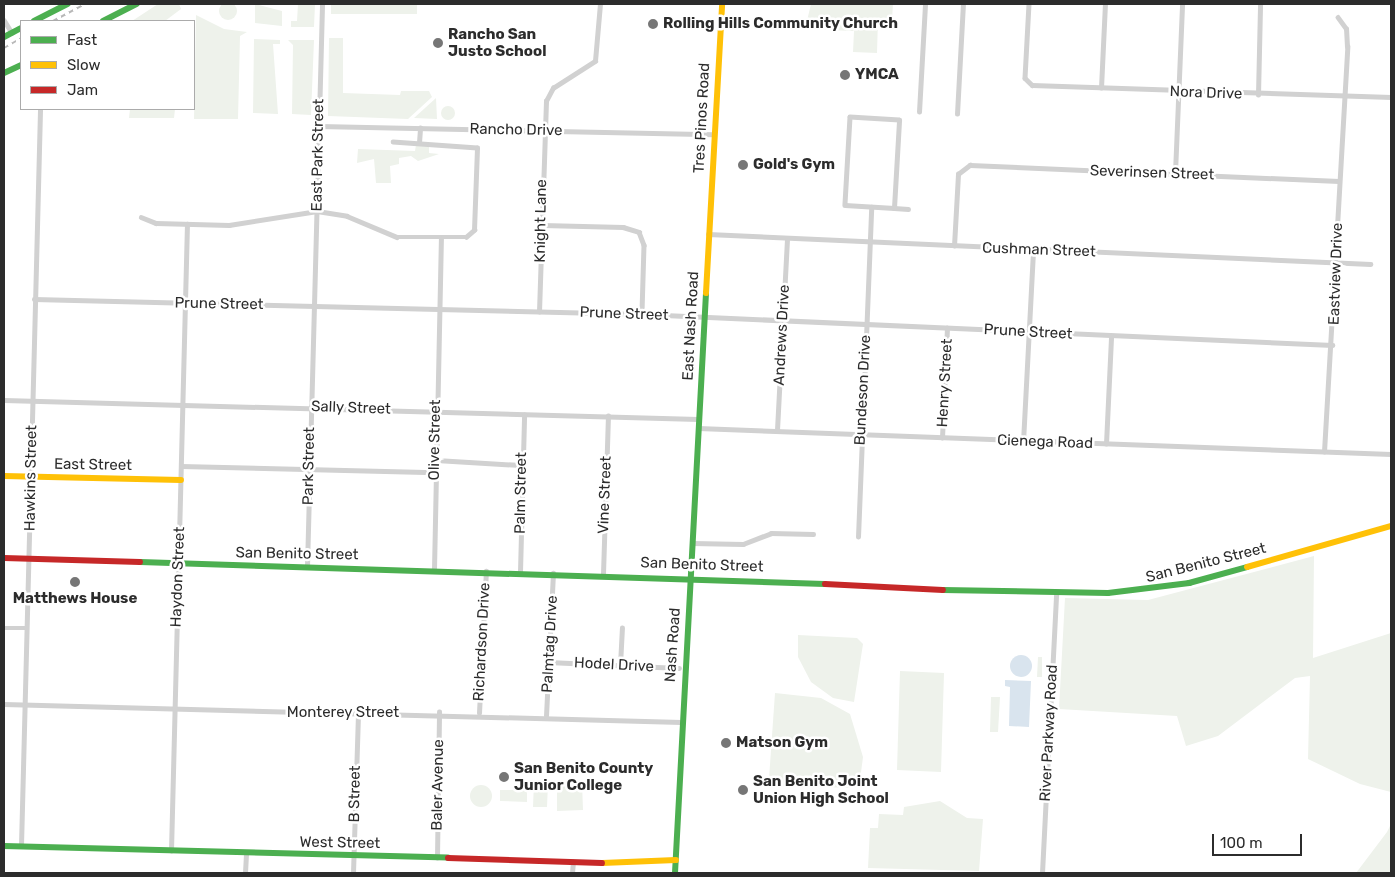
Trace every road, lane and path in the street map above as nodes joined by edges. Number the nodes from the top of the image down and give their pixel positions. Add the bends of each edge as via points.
1 (68, 4) edge
2 (137, 4) edge
3 (322, 4) edge
4 (600, 4) edge
5 (722, 4) edge
6 (925, 4) edge
7 (963, 4) edge
8 (1028, 4) edge
9 (1105, 4) edge
10 (1182, 4) edge
11 (1260, 4) edge
12 (1338, 18) dead end
13 (4, 20) edge
14 (36, 20) edge
15 (105, 20) edge
16 (20, 29) edge
17 (12, 33) junction
18 (4, 37) edge
19 (20, 65) edge
20 (4, 73) edge
21 (1101, 88) junction
22 (1179, 92) junction
23 (1258, 95) junction
24 (1345, 96) junction
25 (1391, 97) edge
26 (40, 110) edge
27 (919, 112) dead end
28 (957, 114) dead end
29 (319, 126) junction
30 (420, 128) junction
31 (543, 130) junction
32 (713, 134) junction
33 (393, 142) dead end
34 (419, 143) junction
35 (1175, 173) junction
36 (1339, 181) junction
37 (871, 207) junction
38 (894, 208) junction
39 (908, 208) dead end
40 (317, 211) junction
41 (141, 217) dead end
42 (188, 224) junction
43 (542, 225) junction
44 (708, 234) junction
45 (441, 239) junction
46 (787, 240) junction
47 (870, 243) junction
48 (954, 246) junction
49 (1033, 250) junction
50 (1336, 262) junction
51 (1370, 264) dead end
52 (34, 299) junction
53 (186, 304) junction
54 (314, 306) junction
55 (439, 312) junction
56 (539, 312) junction
57 (642, 314) junction
58 (704, 318) junction
59 (782, 321) junction
60 (866, 324) junction
61 (947, 328) junction
62 (1028, 332) junction
63 (1111, 336) junction
64 (1332, 345) junction
65 (4, 400) edge
66 (33, 400) junction
67 (183, 404) junction
68 (310, 406) junction
69 (436, 411) junction
70 (524, 415) junction
71 (608, 416) junction
72 (698, 419) junction
73 (698, 428) junction
74 (777, 430) junction
75 (861, 434) junction
76 (942, 438) junction
77 (1023, 442) junction
78 (1106, 444) junction
79 (1324, 452) junction
80 (1391, 454) edge
81 (436, 460) junction
82 (521, 465) junction
83 (181, 466) junction
84 (309, 466) junction
85 (435, 472) junction
86 (4, 476) edge
87 (31, 476) junction
88 (181, 480) junction
89 (1391, 526) edge
90 (813, 534) dead end
91 (858, 537) dead end
92 (692, 543) junction
93 (4, 558) edge
94 (29, 558) junction
95 (179, 563) junction
96 (307, 567) junction
97 (434, 569) junction
98 (486, 571) junction
99 (520, 572) junction
100 (553, 573) junction
101 (602, 574) junction
102 (690, 576) junction
103 (1056, 592) junction
104 (4, 628) edge
105 (27, 628) junction
106 (622, 628) dead end
107 (548, 662) junction
108 (620, 665) junction
109 (679, 668) dead end
110 (4, 704) edge
111 (25, 705) junction
112 (175, 710) junction
113 (439, 712) junction
114 (479, 713) junction
115 (358, 714) junction
116 (546, 716) junction
117 (682, 722) junction
118 (4, 846) edge
119 (21, 846) junction
120 (171, 851) junction
121 (246, 854) junction
122 (354, 856) junction
123 (437, 858) junction
124 (676, 860) junction
125 (573, 862) junction
126 (245, 873) edge
127 (353, 873) edge
128 (572, 873) edge
129 (675, 873) edge
130 (1042, 873) edge

1 - 14 street
2 - 15 street
3 - 29 street, East Park Street
4 - 31 street, Knight Lane via 598,56 550,92
5 - 32 street, Tres Pinos Road
6 - 27 street
7 - 28 street
8 - 21 street, Nora Drive via 1025,78 1032,85
9 - 21 street
10 - 22 street
11 - 23 street
12 - 24 street, Eastview Drive via 1347,36
13 - 17 street
16 - 17 street
17 - 18 street
19 - 20 street
21 - 22 street, Nora Drive
22 - 23 street, Nora Drive
22 - 35 street
23 - 24 street, Nora Drive
24 - 25 street, Nora Drive
24 - 36 street, Eastview Drive
26 - 52 street, Hawkins Street
29 - 30 street, Rancho Drive
29 - 40 street, East Park Street
30 - 31 street, Rancho Drive
30 - 34 street
31 - 32 street, Rancho Drive
31 - 43 street, Knight Lane
32 - 44 street, Tres Pinos Road
33 - 34 street
34 - 45 street via 477,148 474,230 466,237
35 - 36 street, Severinsen Street
35 - 48 street, Severinsen Street via 964,166 958,174
36 - 50 street, Eastview Drive
37 - 38 street
37 - 38 street via 845,206 850,117 899,120
37 - 47 street, Bundeson Drive
38 - 39 street
40 - 42 street via 235,224
40 - 45 street via 347,216 397,237
40 - 54 street, East Park Street
41 - 42 street via 156,223
42 - 53 street, Haydon Street
43 - 56 street, Knight Lane
43 - 57 street via 623,227 639,232 644,252
44 - 46 street, Cushman Street
44 - 58 street, East Nash Road
45 - 55 street, Olive Street
46 - 47 street, Cushman Street
46 - 59 street, Andrews Drive
47 - 48 street, Cushman Street
47 - 60 street, Bundeson Drive
48 - 49 street, Cushman Street
49 - 50 street, Cushman Street
49 - 62 street
50 - 51 street, Cushman Street
50 - 64 street, Eastview Drive
52 - 53 street, Prune Street
52 - 66 street, Hawkins Street
53 - 54 street, Prune Street
53 - 67 street, Haydon Street
54 - 55 street, Prune Street
54 - 68 street, Park Street
55 - 56 street, Prune Street
55 - 69 street, Olive Street
56 - 57 street, Prune Street
57 - 58 street, Prune Street
58 - 59 street, Prune Street
58 - 72 street, East Nash Road
59 - 60 street, Prune Street
59 - 74 street, Andrews Drive
60 - 61 street, Prune Street
60 - 75 street, Bundeson Drive
61 - 62 street, Prune Street
61 - 76 street, Henry Street
62 - 63 street, Prune Street
62 - 77 street
63 - 64 street, Prune Street
63 - 78 street
64 - 79 street, Eastview Drive
65 - 66 street, Sally Street
66 - 67 street, Sally Street
66 - 87 street, Hawkins Street
67 - 68 street, Sally Street
67 - 83 street, Haydon Street
68 - 69 street, Sally Street
68 - 84 street, Park Street
69 - 70 street, Sally Street
69 - 81 street, Olive Street
70 - 71 street, Sally Street
70 - 82 street, Palm Street
71 - 72 street, Sally Street
71 - 101 street, Vine Street
72 - 73 street, Nash Road
73 - 74 street, Cienega Road
73 - 92 street, Nash Road
74 - 75 street, Cienega Road
75 - 76 street, Cienega Road
75 - 91 street, Bundeson Drive
76 - 77 street, Cienega Road
77 - 78 street, Cienega Road
78 - 79 street, Cienega Road
79 - 80 street, Cienega Road
81 - 82 street
81 - 85 street, Olive Street
82 - 99 street, Palm Street
83 - 84 street
83 - 88 street, Haydon Street
84 - 85 street
84 - 96 street, Park Street
85 - 97 street, Olive Street
86 - 87 street, East Street
87 - 88 street, East Street
87 - 94 street, Hawkins Street
88 - 95 street, Haydon Street
89 - 103 street, San Benito Street via 1178,585 1138,592
90 - 92 street via 767,533 743,544
92 - 102 street, Nash Road
93 - 94 street, San Benito Street
94 - 95 street, San Benito Street
94 - 105 street, Hawkins Street
95 - 96 street, San Benito Street
95 - 112 street, Haydon Street
96 - 97 street, San Benito Street
97 - 98 street, San Benito Street
98 - 99 street, San Benito Street
98 - 114 street, Richardson Drive
99 - 100 street, San Benito Street
100 - 101 street, San Benito Street
100 - 107 street, Palmtag Drive
101 - 102 street, San Benito Street
102 - 103 street, San Benito Street
102 - 117 street, Nash Road
103 - 130 street, River Parkway Road
104 - 105 street
105 - 111 street, Hawkins Street
106 - 108 street
107 - 108 street, Hodel Drive
107 - 116 street, Palmtag Drive
108 - 109 street, Hodel Drive
110 - 111 street, Monterey Street
111 - 112 street, Monterey Street
111 - 119 street, Hawkins Street
112 - 115 street, Monterey Street
112 - 120 street, Haydon Street
113 - 114 street, Monterey Street
113 - 115 street, Monterey Street
113 - 123 street, Baler Avenue
114 - 116 street, Monterey Street
115 - 122 street, B Street
116 - 117 street, Monterey Street
117 - 124 street, Nash Road
118 - 119 street, West Street
119 - 120 street, West Street
120 - 121 street, West Street
121 - 122 street, West Street
121 - 126 street
122 - 123 street, West Street
122 - 127 street, B Street
123 - 125 street, West Street
124 - 125 street, West Street
124 - 129 street, Nash Road
125 - 128 street

